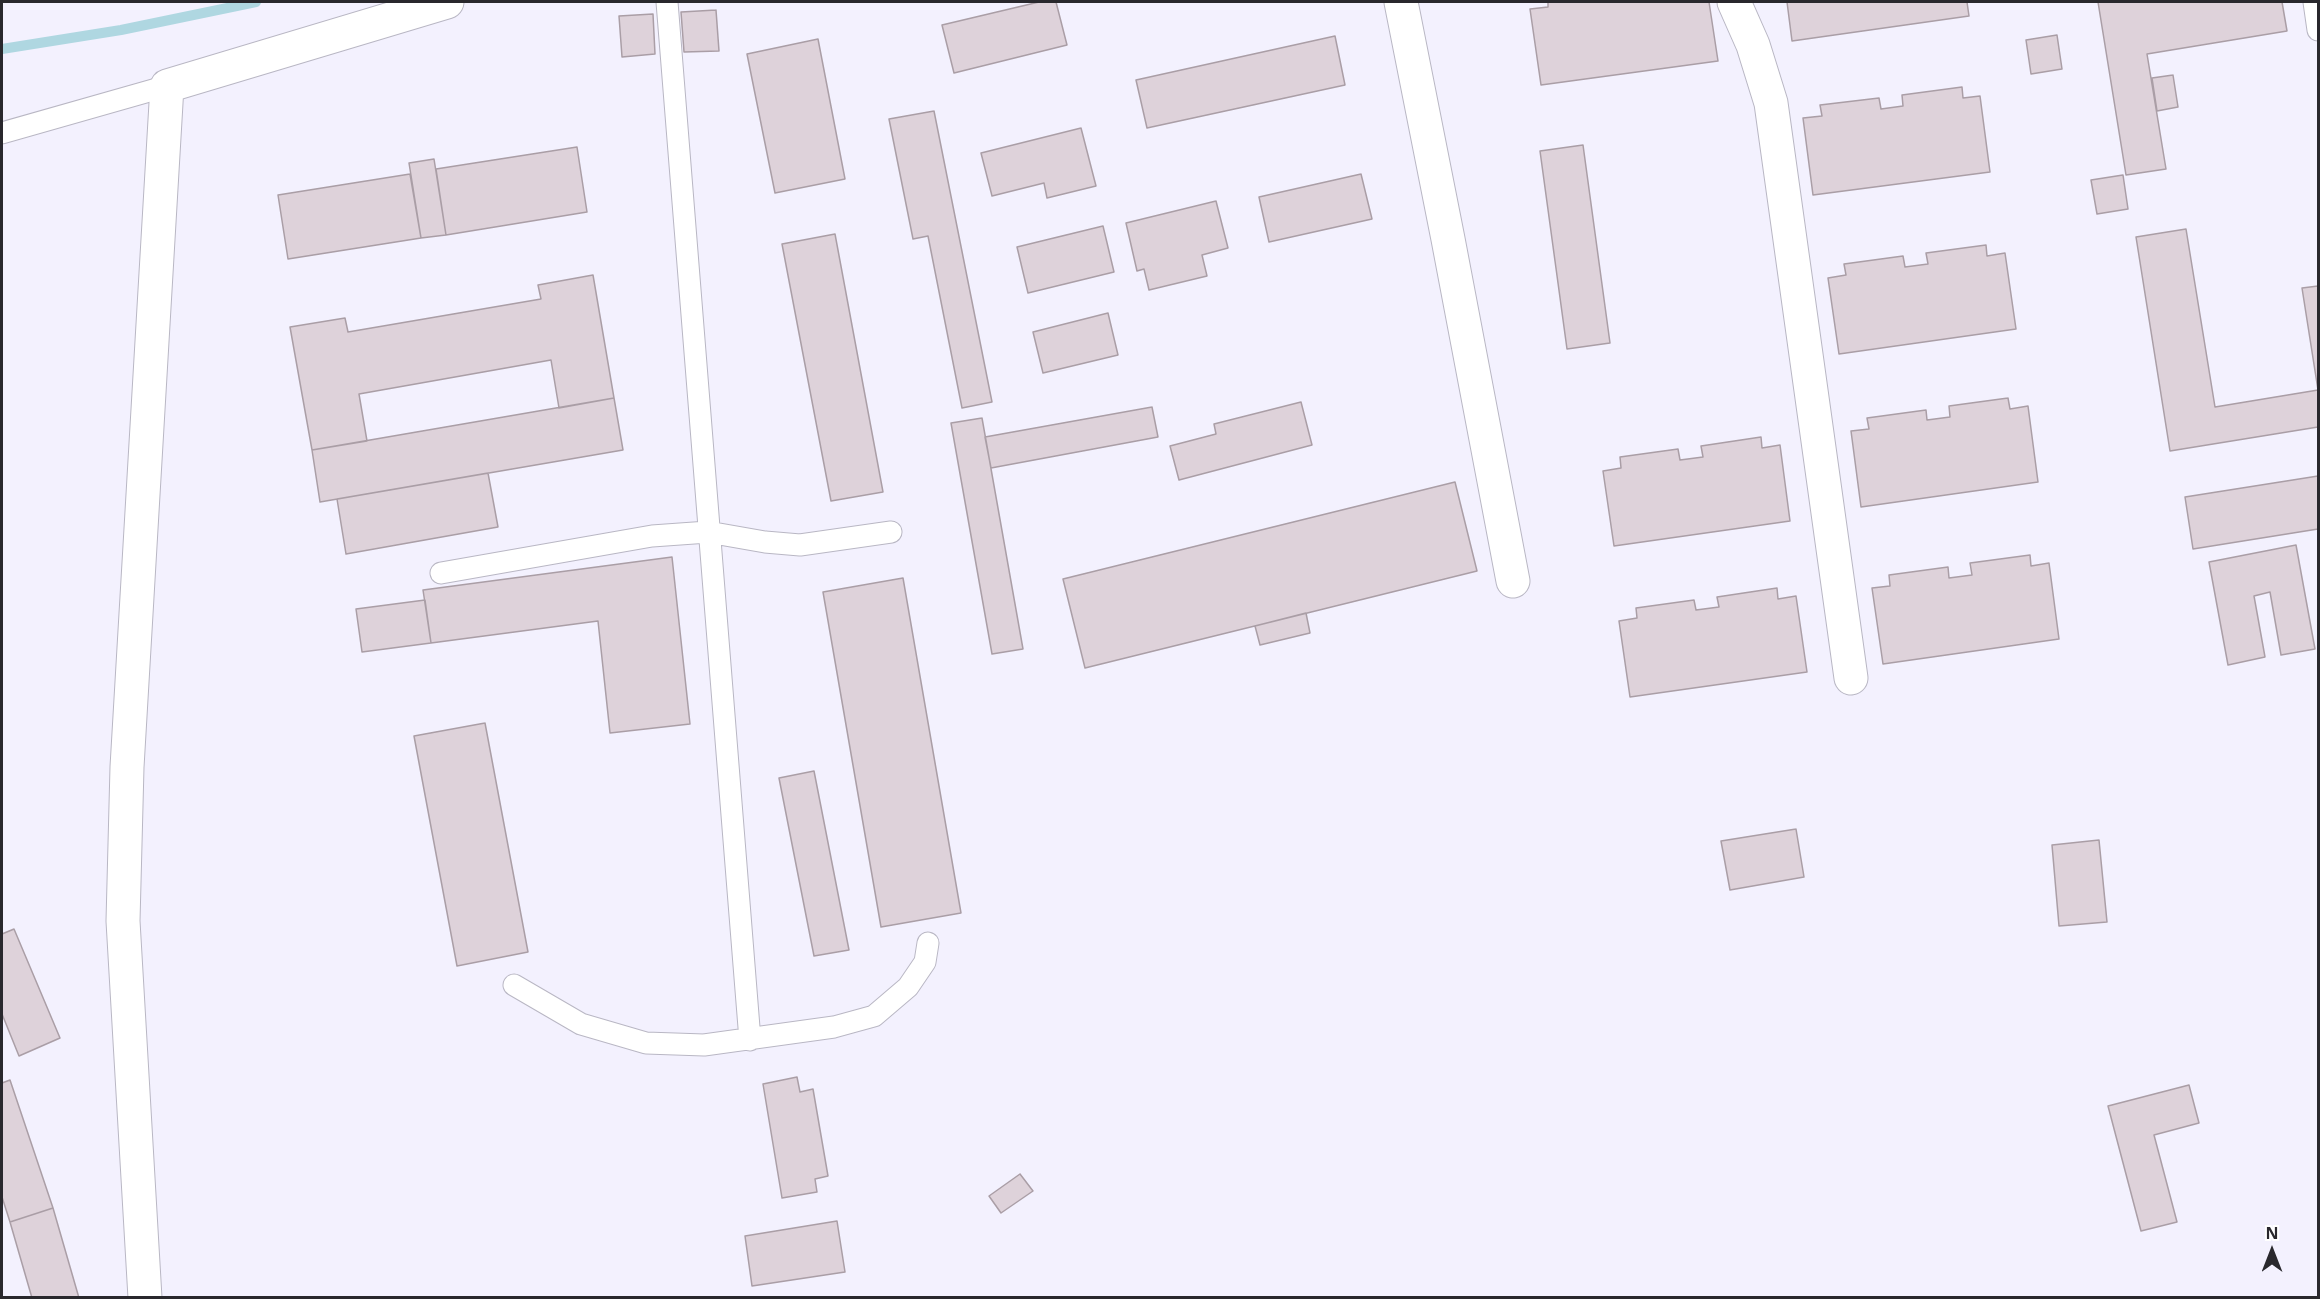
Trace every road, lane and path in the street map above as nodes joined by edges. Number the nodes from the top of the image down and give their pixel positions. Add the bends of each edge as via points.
1 (447, 2) edge
2 (667, 2) edge
3 (1401, 2) edge
4 (1734, 2) edge
5 (2314, 2) edge
6 (2319, 30) edge
7 (167, 86) junction
8 (2, 133) edge
9 (708, 532) junction
10 (891, 532) dead end
11 (441, 573) dead end
12 (1512, 581) dead end
13 (1851, 678) dead end
14 (928, 943) dead end
15 (514, 985) dead end
16 (750, 1040) junction
17 (145, 1298) edge

1 - 7 street
2 - 9 lane
3 - 12 street
4 - 13 street via 1771,102
5 - 6 lane
7 - 8 lane
7 - 17 street via 128,755 123,921
9 - 10 lane via 800,546
9 - 11 lane via 652,536
9 - 16 lane
14 - 16 lane via 925,962 908,987 874,1016 834,1027
15 - 16 lane via 581,1024 646,1043 704,1045

